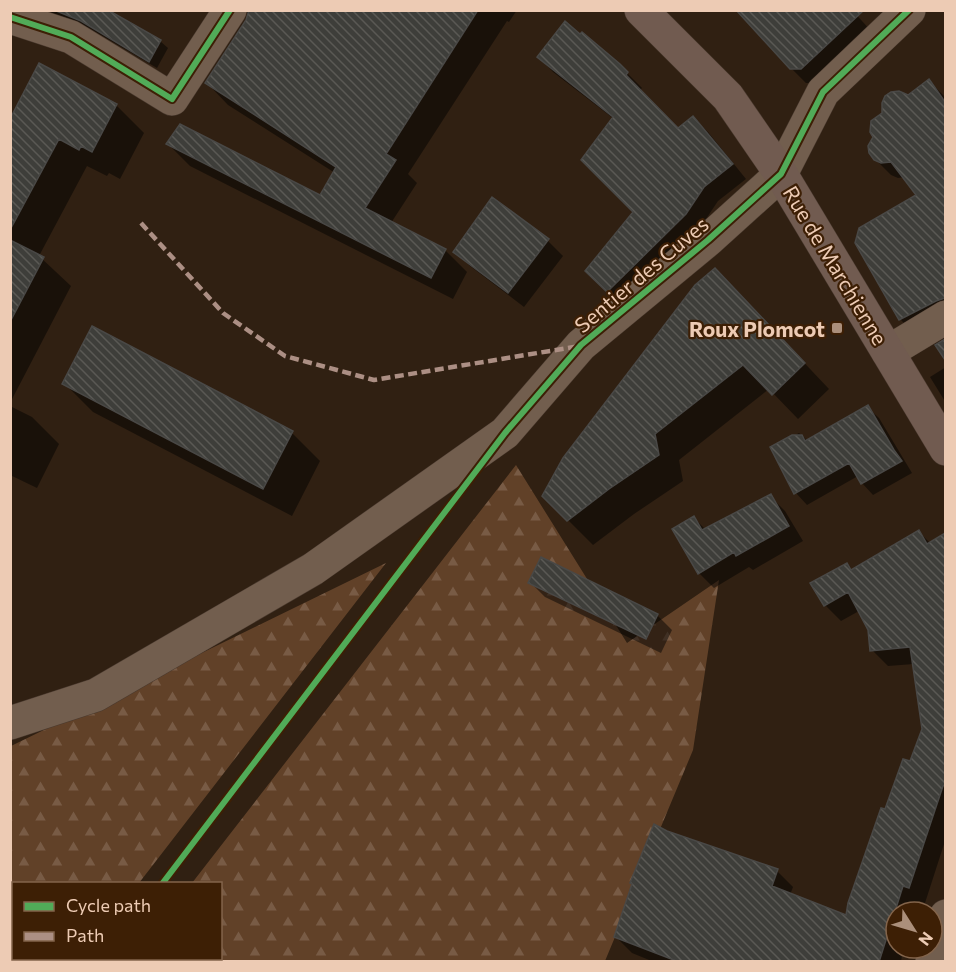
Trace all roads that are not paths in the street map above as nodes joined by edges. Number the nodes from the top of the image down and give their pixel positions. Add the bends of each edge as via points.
1 (230, 10) edge
2 (641, 10) edge
3 (909, 10) edge
4 (10, 17) edge
5 (781, 174) junction
6 (945, 317) edge
7 (888, 352) junction
8 (945, 449) edge
9 (10, 723) edge
10 (945, 916) edge
11 (932, 962) edge

1 - 4 street via 172,99 71,38
2 - 5 main road, Rue de Marchienne via 728,98
3 - 5 street via 823,92
5 - 7 main road, Rue de Marchienne
5 - 9 street, Sentier des Cuves via 581,345 506,433 313,569 96,695
6 - 7 street
7 - 8 main road, Rue de Marchienne
10 - 11 street

